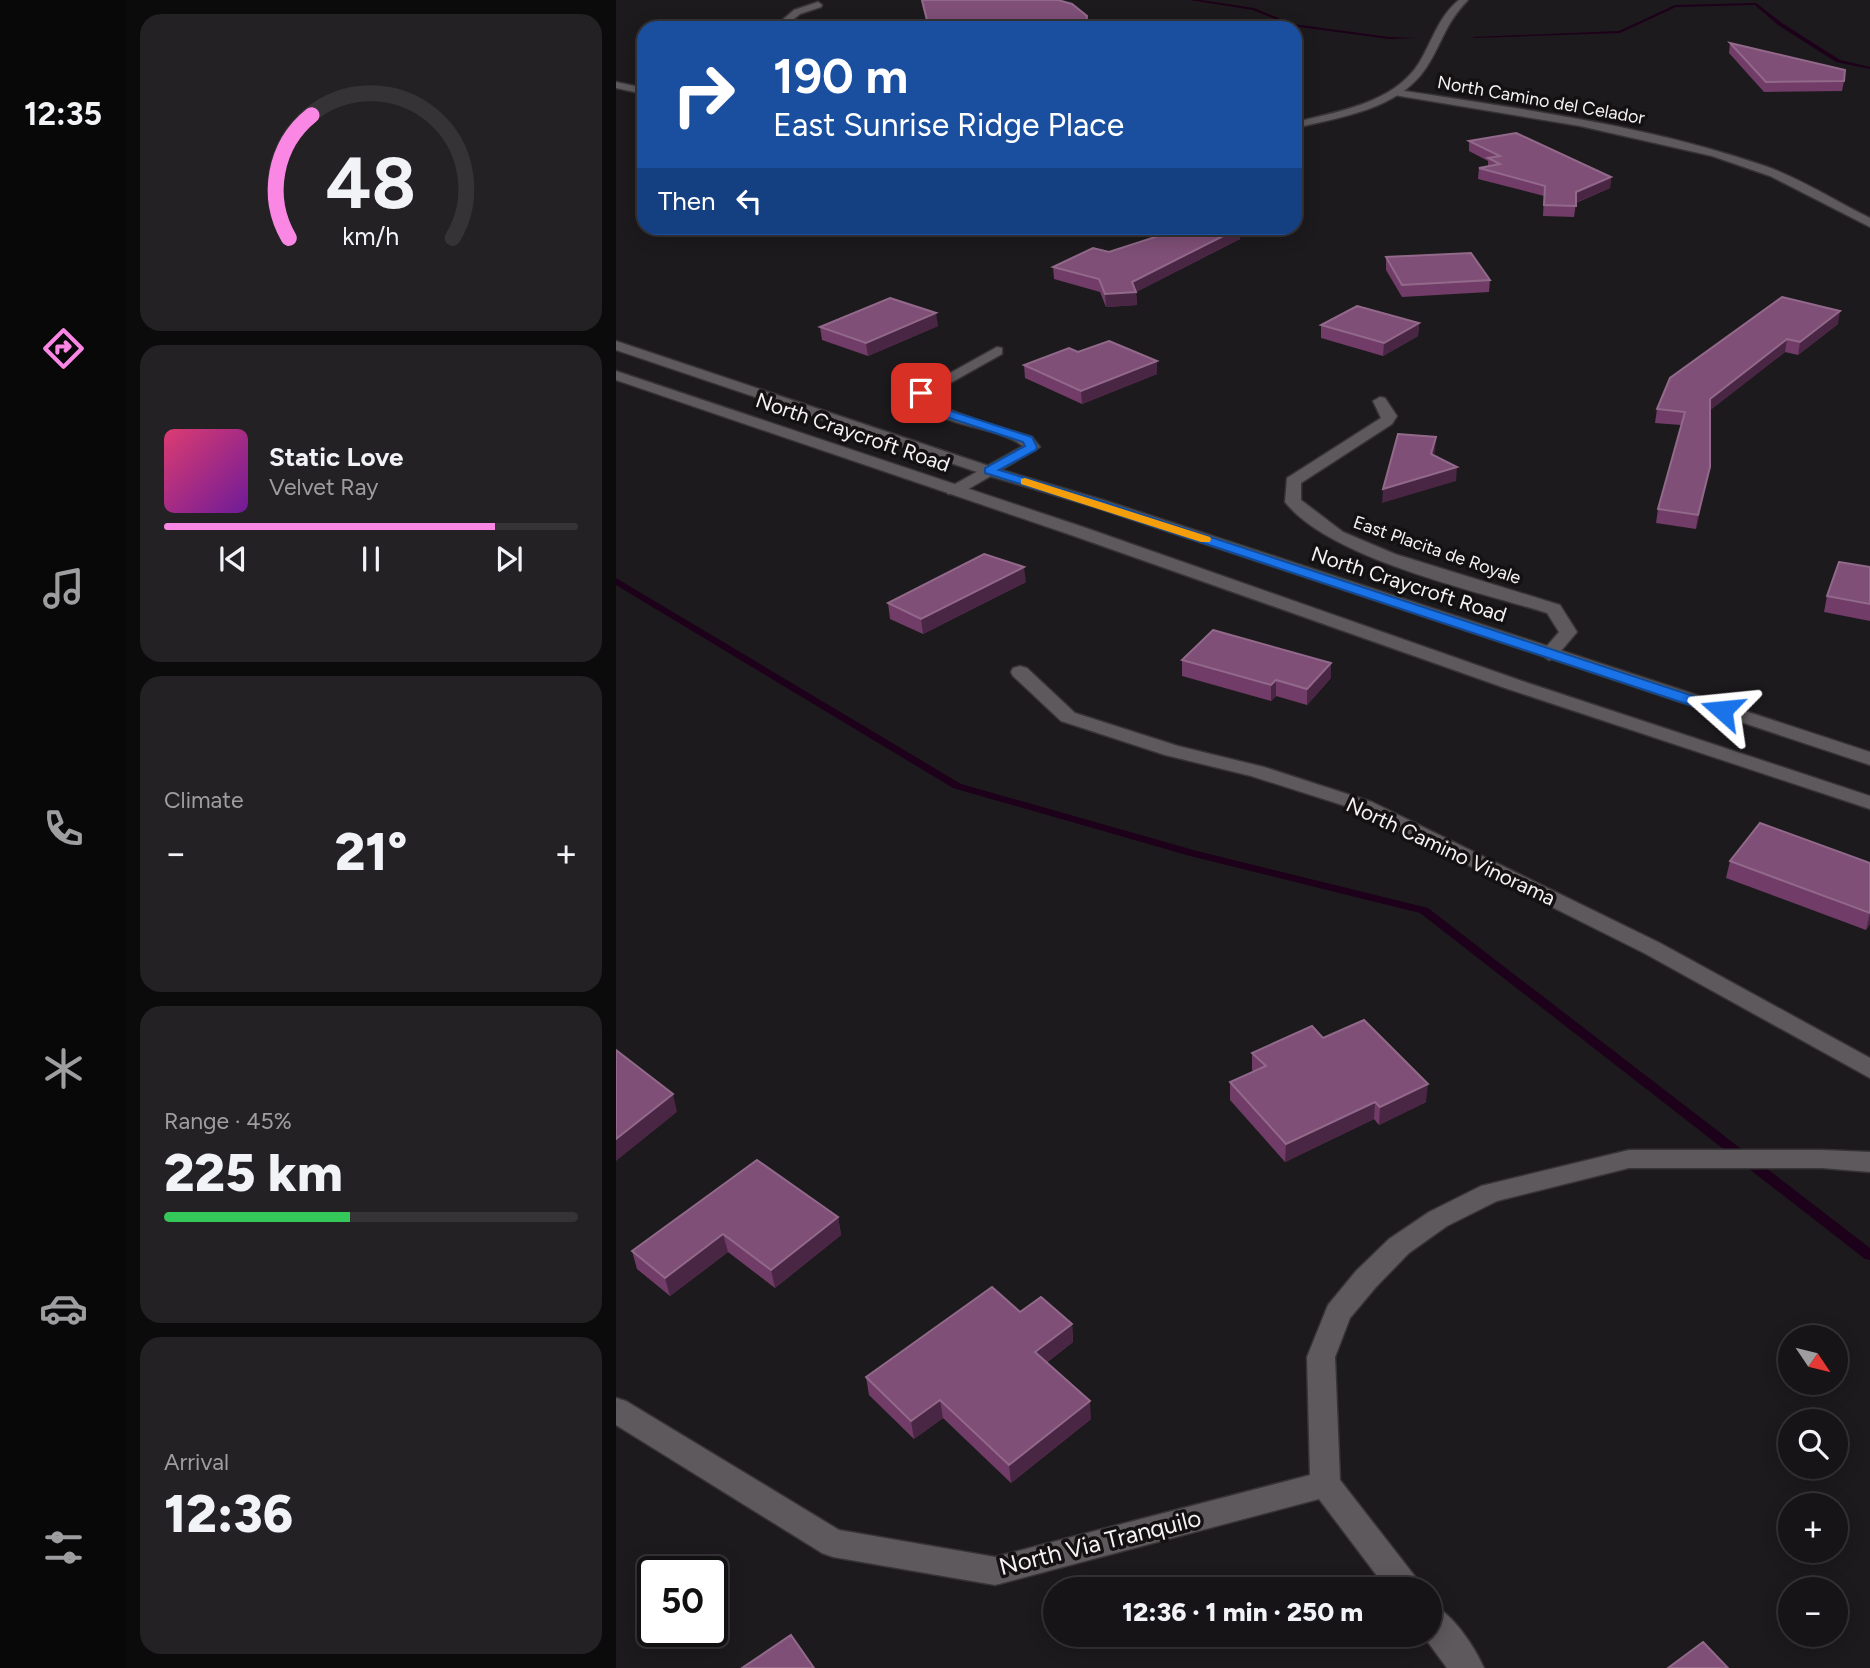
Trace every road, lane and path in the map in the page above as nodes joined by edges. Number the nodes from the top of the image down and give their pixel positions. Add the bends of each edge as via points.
1 (1464, 0) edge
2 (818, 5) dead end
3 (786, 21) edge
4 (616, 85) edge
5 (637, 90) edge
6 (1398, 93) junction
7 (1302, 123) edge
8 (1870, 223) edge
9 (616, 345) edge
10 (997, 351) dead end
11 (616, 375) edge
12 (1380, 401) dead end
13 (989, 471) junction
14 (954, 491) junction
15 (1549, 654) junction
16 (1020, 672) dead end
17 (1870, 759) edge
18 (1870, 803) edge
19 (1870, 1069) edge
20 (1870, 1162) edge
21 (616, 1410) edge
22 (1325, 1484) junction
23 (1397, 1577) edge
24 (1442, 1635) edge
25 (1467, 1668) edge

1 - 6 street via 1446,18 1420,70
2 - 3 street
4 - 5 street
6 - 7 street
6 - 8 street, North Camino del Celador via 1600,125 1667,141 1762,169
9 - 13 street, North Craycroft Road
10 - 13 street via 921,393 925,402 944,412 1027,440 1032,447
11 - 14 street, North Craycroft Road
12 - 15 street, East Placita de Royale via 1390,416 1387,421 1293,481 1293,502 1337,536 1389,558 1554,610 1567,632
13 - 14 street
13 - 15 street, North Craycroft Road
14 - 18 street, North Craycroft Road
15 - 17 street, North Craycroft Road
16 - 19 street, North Camino Vinorama via 1068,717 1365,806 1653,948
20 - 22 street via 1629,1159 1490,1193 1438,1219 1399,1246 1338,1313 1321,1357
21 - 22 street, North Via Tranquilo via 833,1543 995,1572
22 - 23 street
24 - 25 street

